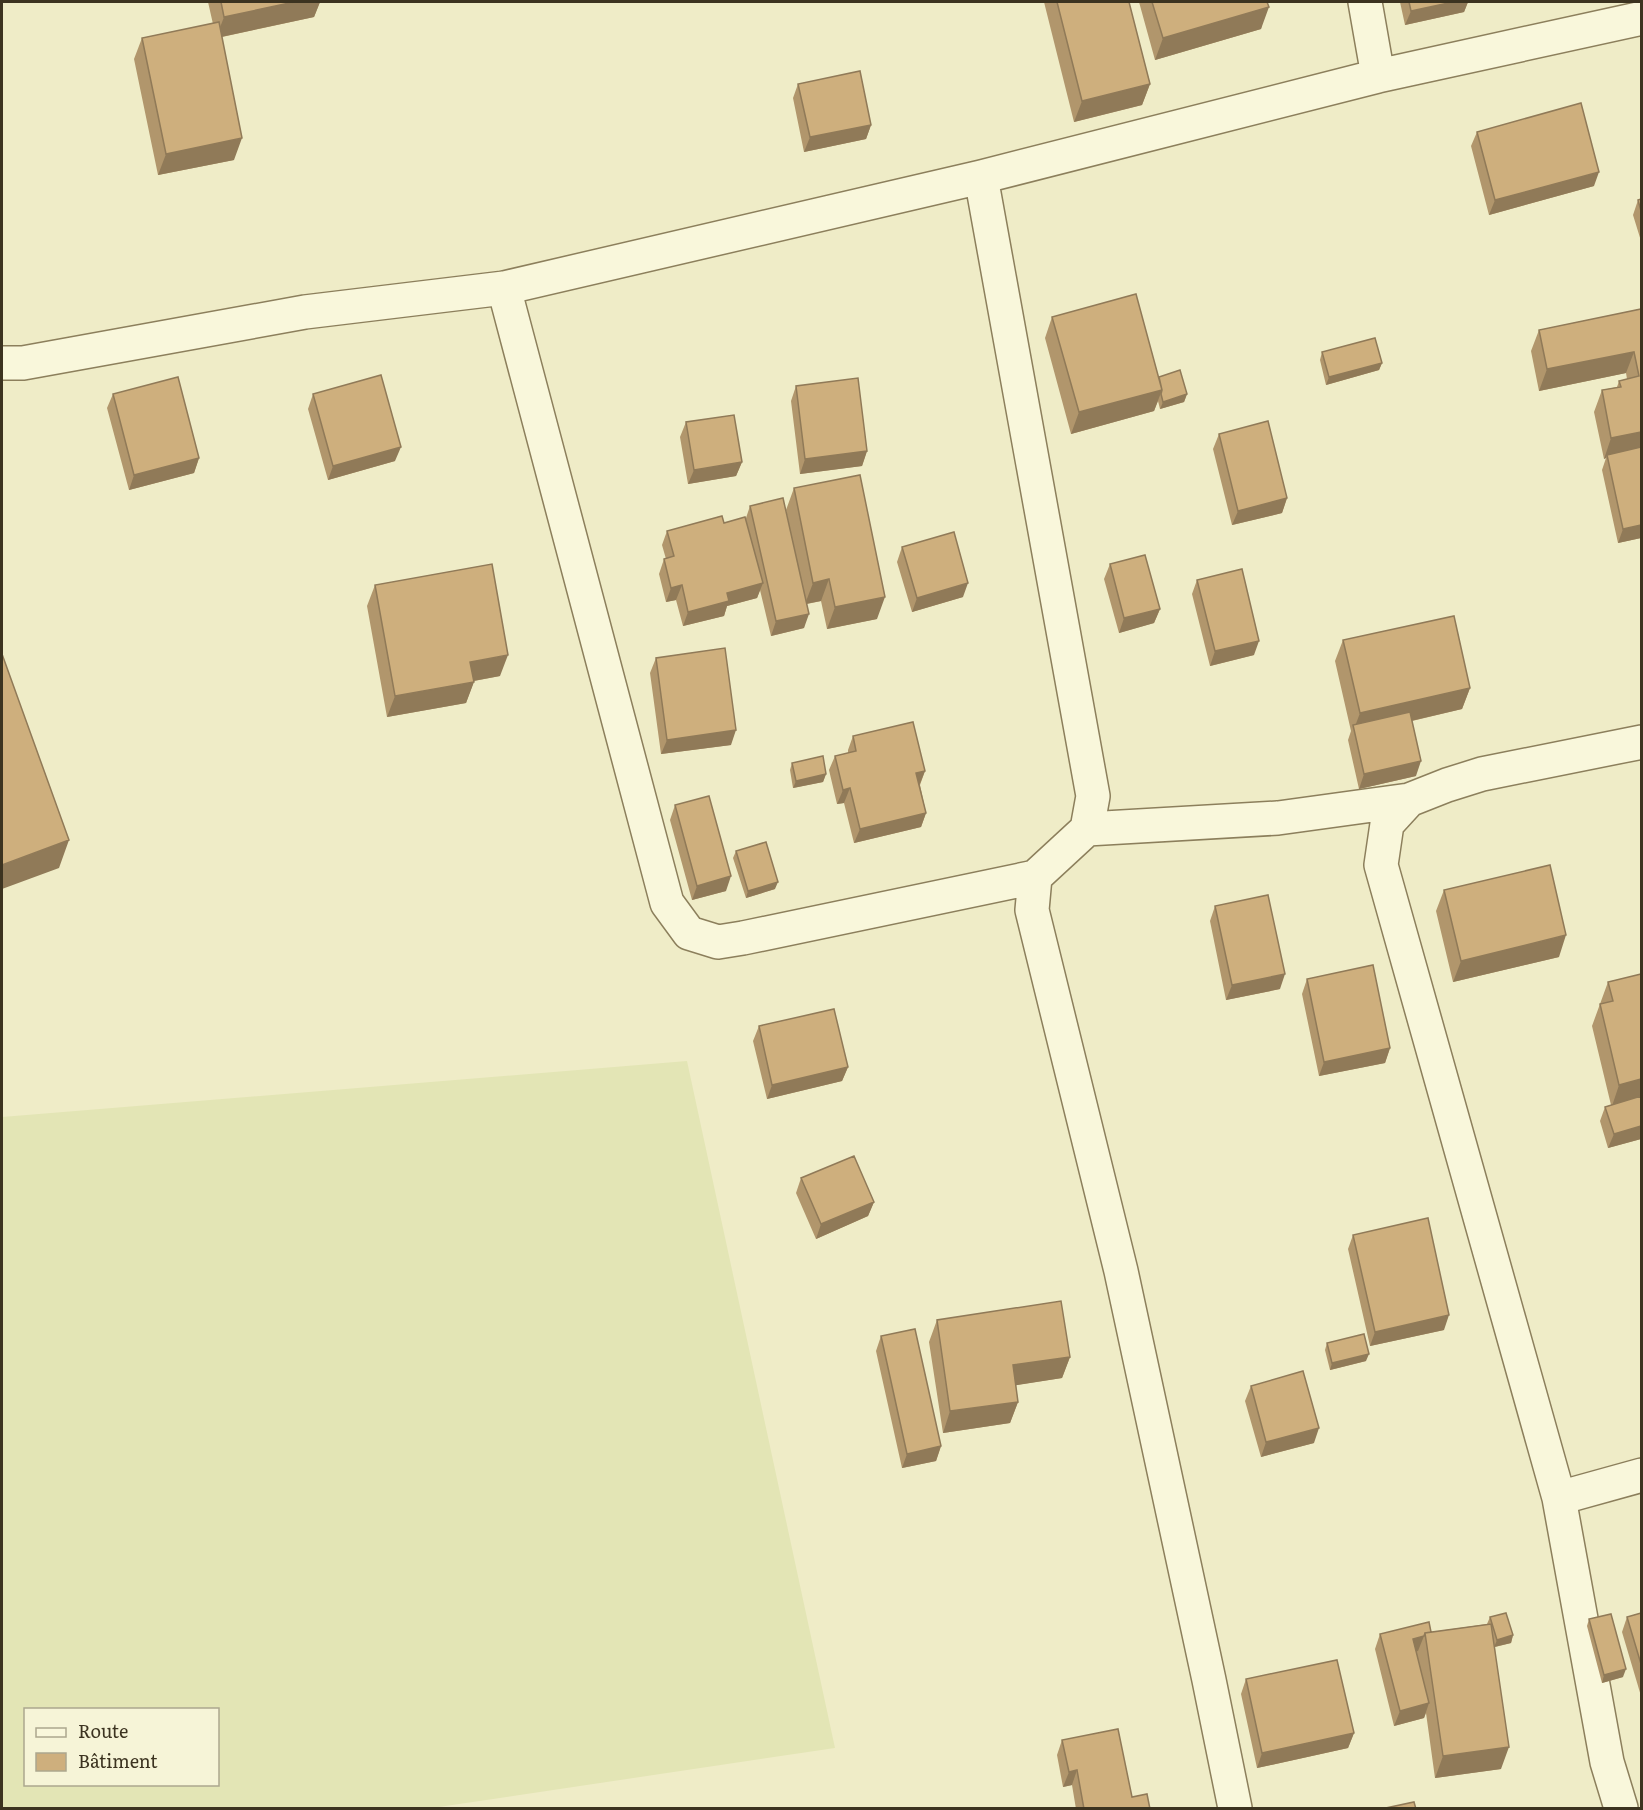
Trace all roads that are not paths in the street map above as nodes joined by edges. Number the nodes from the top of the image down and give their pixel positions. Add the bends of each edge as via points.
1 (1365, 2) edge
2 (1641, 18) edge
3 (1378, 76) junction
4 (981, 177) junction
5 (504, 288) junction
6 (2, 363) edge
7 (1641, 742) edge
8 (1409, 800) junction
9 (1087, 829) junction
10 (1035, 877) junction
11 (1641, 1475) edge
12 (1559, 1498) junction
13 (1235, 1809) edge
14 (1621, 1809) edge

1 - 3 street
2 - 3 street
3 - 4 street
4 - 5 street
4 - 9 street via 1093,796
5 - 6 street via 305,312 23,363
5 - 10 street via 667,903 689,933 718,942 743,938
7 - 8 street via 1482,774
8 - 9 street via 1278,819
8 - 12 street via 1387,824 1381,865
9 - 10 street
10 - 13 street via 1032,910 1121,1271
11 - 12 street
12 - 14 street via 1607,1762

